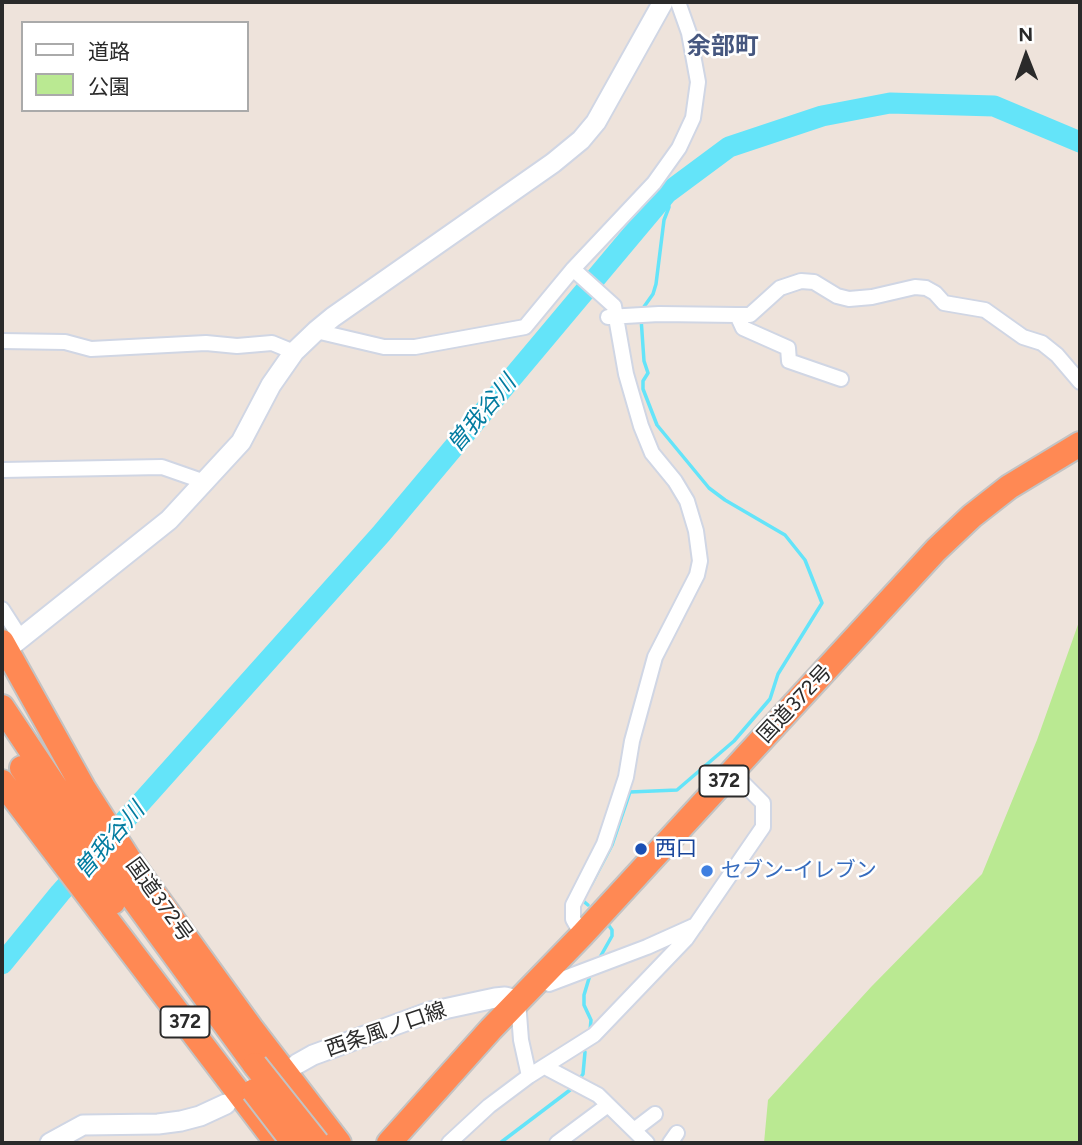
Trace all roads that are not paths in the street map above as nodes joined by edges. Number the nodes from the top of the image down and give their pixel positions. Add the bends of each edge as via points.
1 (663, 2) edge
2 (678, 2) edge
3 (577, 271) junction
4 (616, 312) junction
5 (737, 315) junction
6 (316, 331) junction
7 (2, 341) edge
8 (294, 352) junction
9 (841, 379) dead end
10 (1080, 382) edge
11 (1080, 444) edge
12 (2, 470) edge
13 (205, 482) junction
14 (2, 609) edge
15 (7, 646) edge
16 (2, 707) edge
17 (2, 738) edge
18 (732, 772) junction
19 (2, 782) edge
20 (696, 925) junction
21 (582, 935) junction
22 (538, 979) junction
23 (191, 994) junction
24 (518, 1000) junction
25 (297, 1064) dead end
26 (545, 1067) junction
27 (529, 1076) junction
28 (255, 1077) junction
29 (226, 1104) dead end
30 (608, 1105) junction
31 (655, 1114) dead end
32 (634, 1130) junction
33 (454, 1141) edge
34 (50, 1143) edge
35 (277, 1143) edge
36 (294, 1143) edge
37 (317, 1143) edge
38 (340, 1143) edge
39 (389, 1143) edge
40 (557, 1143) edge
41 (647, 1143) edge

1 - 6 street via 596,122 581,140
2 - 3 street via 698,82 693,118 654,183
3 - 4 street
3 - 6 street via 525,327 384,347
4 - 5 street
4 - 21 street via 640,426 652,453 687,501 700,561 655,657 608,833 573,905 573,919
5 - 9 street via 743,328 788,348 789,361
5 - 10 street via 752,313 780,288 801,281 814,282 849,299 926,288 944,303 985,310 1023,337 1042,343
6 - 8 street
7 - 8 street via 65,342 91,349 272,343
8 - 13 street via 241,442
11 - 18 highway, 国道372号 / 372 via 1009,487 952,535
12 - 13 street via 162,467
13 - 15 street via 169,520
14 - 15 street
15 - 38 highway, 国道372号 / 372 via 36,707 128,858
16 - 23 highway
17 - 23 highway via 85,863
18 - 20 street via 763,803 763,827
18 - 21 highway, 国道372号 / 372
19 - 35 highway, 372
20 - 22 street via 549,984
20 - 26 street via 594,1035
21 - 22 highway, 国道372号 / 372
22 - 24 highway, 国道372号 / 372
23 - 28 highway
24 - 25 street, 西条風ノ口線 via 505,997 430,1012
24 - 27 street
24 - 39 highway, 国道372号 / 372
26 - 27 street
26 - 30 street
27 - 33 street via 489,1106
28 - 36 highway, bridge
28 - 37 highway, bridge
29 - 34 street via 181,1121 83,1125
30 - 32 street
30 - 40 street
31 - 32 street
32 - 41 street

